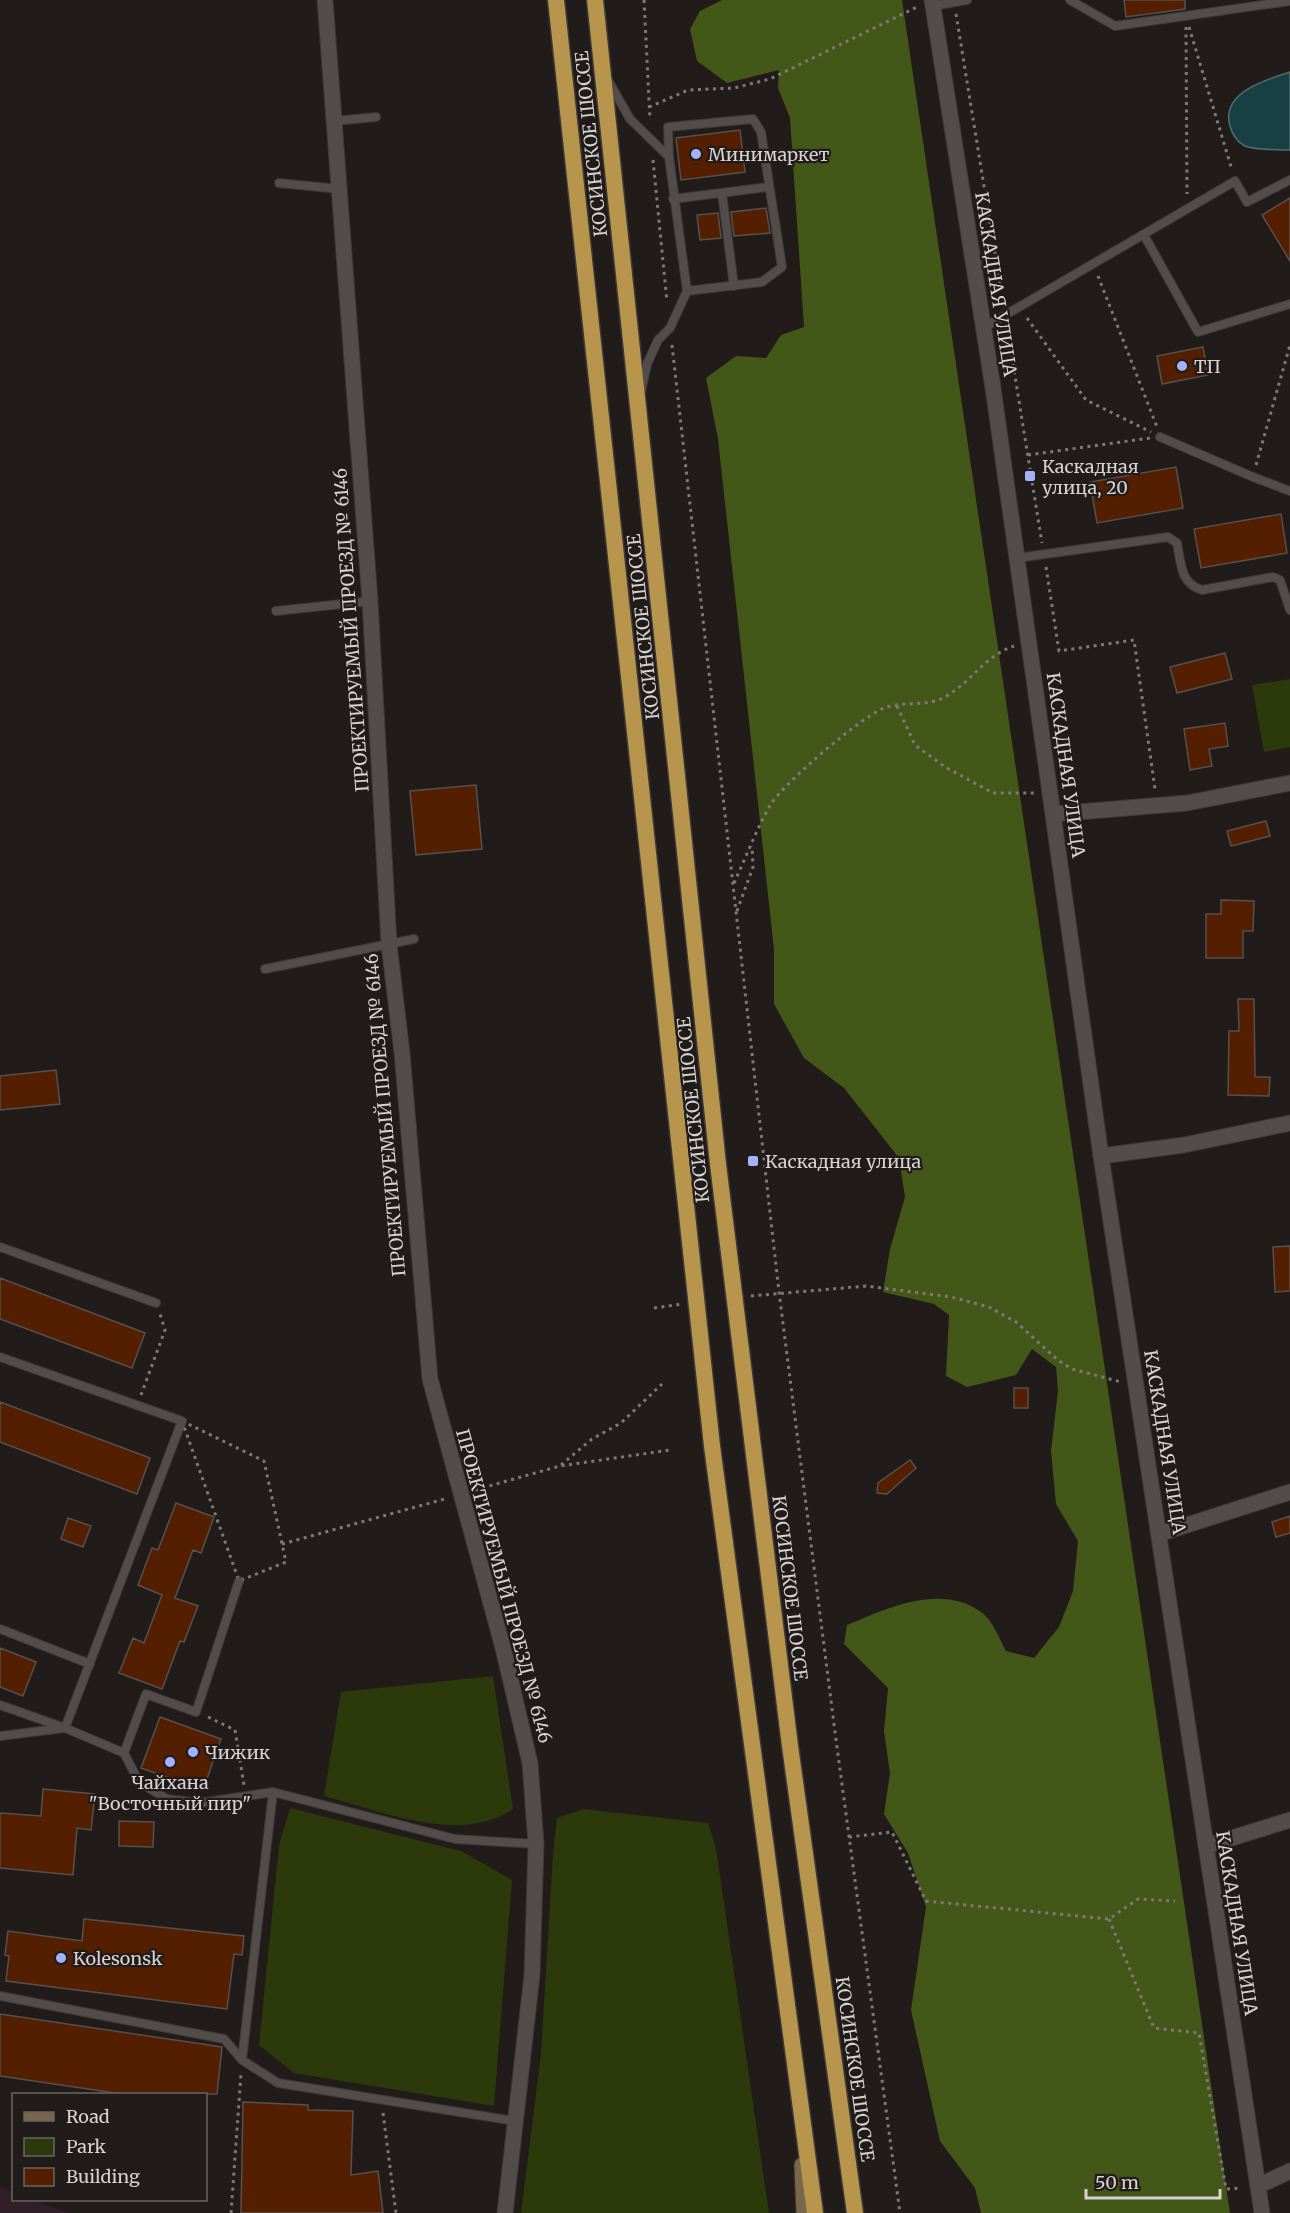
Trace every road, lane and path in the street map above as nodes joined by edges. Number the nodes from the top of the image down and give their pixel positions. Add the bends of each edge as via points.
1 (325, 0) edge
2 (556, 0) edge
3 (595, 0) edge
4 (644, 0) edge
5 (968, 0) edge
6 (1070, 0) edge
7 (1290, 1) edge
8 (954, 2) junction
9 (928, 4) edge
10 (1186, 16) junction
11 (601, 64) junction
12 (649, 107) junction
13 (376, 117) dead end
14 (334, 121) junction
15 (652, 141) junction
16 (669, 157) junction
17 (1290, 180) edge
18 (1235, 181) junction
19 (279, 183) dead end
20 (768, 187) junction
21 (339, 189) junction
22 (722, 193) junction
23 (673, 199) junction
24 (1187, 209) junction
25 (1144, 235) junction
26 (1094, 265) junction
27 (734, 286) junction
28 (687, 291) junction
29 (1290, 304) edge
30 (1020, 309) junction
31 (1006, 317) junction
32 (670, 328) junction
33 (983, 328) junction
34 (1290, 345) edge
35 (639, 401) junction
36 (1160, 437) junction
37 (1028, 455) junction
38 (1252, 477) junction
39 (1290, 491) edge
40 (1044, 554) junction
41 (1017, 558) junction
42 (370, 601) junction
43 (1290, 610) edge
44 (276, 611) dead end
45 (1017, 645) dead end
46 (897, 706) junction
47 (1290, 783) edge
48 (1037, 793) dead end
49 (1158, 806) junction
50 (1054, 814) junction
51 (752, 845) junction
52 (734, 884) junction
53 (736, 913) junction
54 (414, 939) dead end
55 (389, 944) junction
56 (265, 969) dead end
57 (1290, 1123) edge
58 (1101, 1156) junction
59 (0, 1247) edge
60 (779, 1292) junction
61 (156, 1304) joint
62 (0, 1357) edge
63 (663, 1384) dead end
64 (1137, 1387) junction
65 (138, 1403) junction
66 (182, 1421) junction
67 (670, 1450) dead end
68 (560, 1466) junction
69 (470, 1491) dead end
70 (1290, 1492) edge
71 (448, 1498) dead end
72 (1159, 1534) junction
73 (282, 1544) junction
74 (239, 1581) junction
75 (0, 1629) edge
76 (90, 1664) junction
77 (0, 1705) edge
78 (196, 1712) junction
79 (65, 1728) junction
80 (0, 1736) edge
81 (124, 1753) junction
82 (273, 1792) junction
83 (246, 1796) junction
84 (1290, 1820) edge
85 (849, 1837) junction
86 (536, 1844) junction
87 (1206, 1846) junction
88 (1175, 1901) dead end
89 (1108, 1919) junction
90 (0, 1996) edge
91 (242, 2060) junction
92 (381, 2099) junction
93 (799, 2100) junction
94 (515, 2121) junction
95 (1290, 2171) edge
96 (1258, 2186) junction
97 (1226, 2189) dead end
98 (855, 2209) edge
99 (231, 2213) edge
100 (396, 2213) edge
101 (505, 2213) edge
102 (804, 2213) edge
103 (815, 2213) edge
104 (900, 2213) edge
105 (1262, 2213) edge

1 - 14 street, ПРОЕКТИРУЕМЫЙ ПРОЕЗД № 6146
2 - 93 highway, КОСИНСКОЕ ШОССЕ via 712,1446
3 - 11 highway, КОСИНСКОЕ ШОССЕ
4 - 12 path
5 - 8 lane
6 - 10 lane via 1115,26
7 - 10 lane
8 - 9 lane
8 - 31 path
9 - 12 path via 770,79 734,88 688,90
9 - 33 street, КАСКАДНАЯ УЛИЦА
10 - 18 path
10 - 24 path
11 - 15 lane via 630,119
11 - 35 highway, КОСИНСКОЕ ШОССЕ
12 - 15 path
13 - 14 lane
14 - 21 street, ПРОЕКТИРУЕМЫЙ ПРОЕЗД № 6146
15 - 16 lane
15 - 32 path
16 - 20 lane via 668,127 753,119 761,132
16 - 23 lane
17 - 18 lane via 1247,202
18 - 24 lane
19 - 21 lane
20 - 22 lane
20 - 27 lane via 782,267 762,282
21 - 42 street, ПРОЕКТИРУЕМЫЙ ПРОЕЗД № 6146
22 - 23 lane
22 - 27 lane
23 - 28 lane
24 - 25 lane
25 - 26 lane
25 - 29 lane via 1198,332
26 - 30 lane
26 - 36 path
27 - 28 lane
28 - 32 lane
30 - 31 lane
30 - 36 path via 1086,400
31 - 33 lane
31 - 37 path
32 - 35 lane via 658,340 647,364
32 - 52 path
33 - 41 street, КАСКАДНАЯ УЛИЦА
34 - 38 path
35 - 98 highway, КОСИНСКОЕ ШОССЕ via 718,1164 790,1746
36 - 37 path
36 - 38 lane
37 - 40 path
38 - 39 lane
40 - 41 lane
40 - 43 lane via 1168,537 1177,543 1184,578 1192,586 1202,590 1273,577 1280,580
40 - 49 path via 1059,651 1134,640
41 - 50 street, КАСКАДНАЯ УЛИЦА
42 - 44 lane
42 - 55 street, ПРОЕКТИРУЕМЫЙ ПРОЕЗД № 6146
45 - 46 path via 984,662 965,684 943,698
46 - 48 path via 915,745 945,767 993,793
46 - 51 path via 886,707 848,732 795,777 772,802
47 - 49 street
49 - 50 street
50 - 58 street, КАСКАДНАЯ УЛИЦА
51 - 52 path
51 - 53 path via 753,867
52 - 53 path
53 - 60 path
54 - 55 lane
55 - 56 lane
55 - 86 street, ПРОЕКТИРУЕМЫЙ ПРОЕЗД № 6146 via 430,1379 530,1763
57 - 58 street via 1195,1143
58 - 64 street, КАСКАДНАЯ УЛИЦА
59 - 61 lane
60 - 64 path via 866,1286 989,1307 1016,1322 1072,1369
60 - 85 path
61 - 65 path via 165,1330
62 - 65 lane
63 - 68 path via 621,1423 592,1439
64 - 72 street, КАСКАДНАЯ УЛИЦА
65 - 66 lane
66 - 73 path via 264,1461
66 - 74 path
66 - 76 lane
67 - 68 path
68 - 69 path
70 - 72 street
71 - 73 path
72 - 87 street, КАСКАДНАЯ УЛИЦА
73 - 74 path via 286,1562
74 - 78 lane
75 - 76 lane
76 - 79 lane
77 - 79 lane
78 - 81 lane via 146,1694
78 - 83 path via 235,1730
79 - 80 lane
79 - 81 lane
81 - 83 lane via 139,1782 167,1799 200,1803
82 - 83 lane
82 - 86 lane via 455,1839
82 - 91 lane
84 - 87 street
85 - 89 path via 892,1832 926,1901
85 - 104 path
86 - 94 street, ПРОЕКТИРУЕМЫЙ ПРОЕЗД № 6146 via 532,1975
87 - 96 street, КАСКАДНАЯ УЛИЦА
88 - 89 path via 1138,1899
89 - 97 path via 1154,2028 1199,2033
90 - 91 lane via 224,2039
91 - 92 lane via 278,2083
91 - 99 path
92 - 94 lane
92 - 100 path
93 - 102 main road
93 - 103 highway, КОСИНСКОЕ ШОССЕ
94 - 101 street, ПРОЕКТИРУЕМЫЙ ПРОЕЗД № 6146
95 - 96 street
96 - 105 street, КАСКАДНАЯ УЛИЦА

